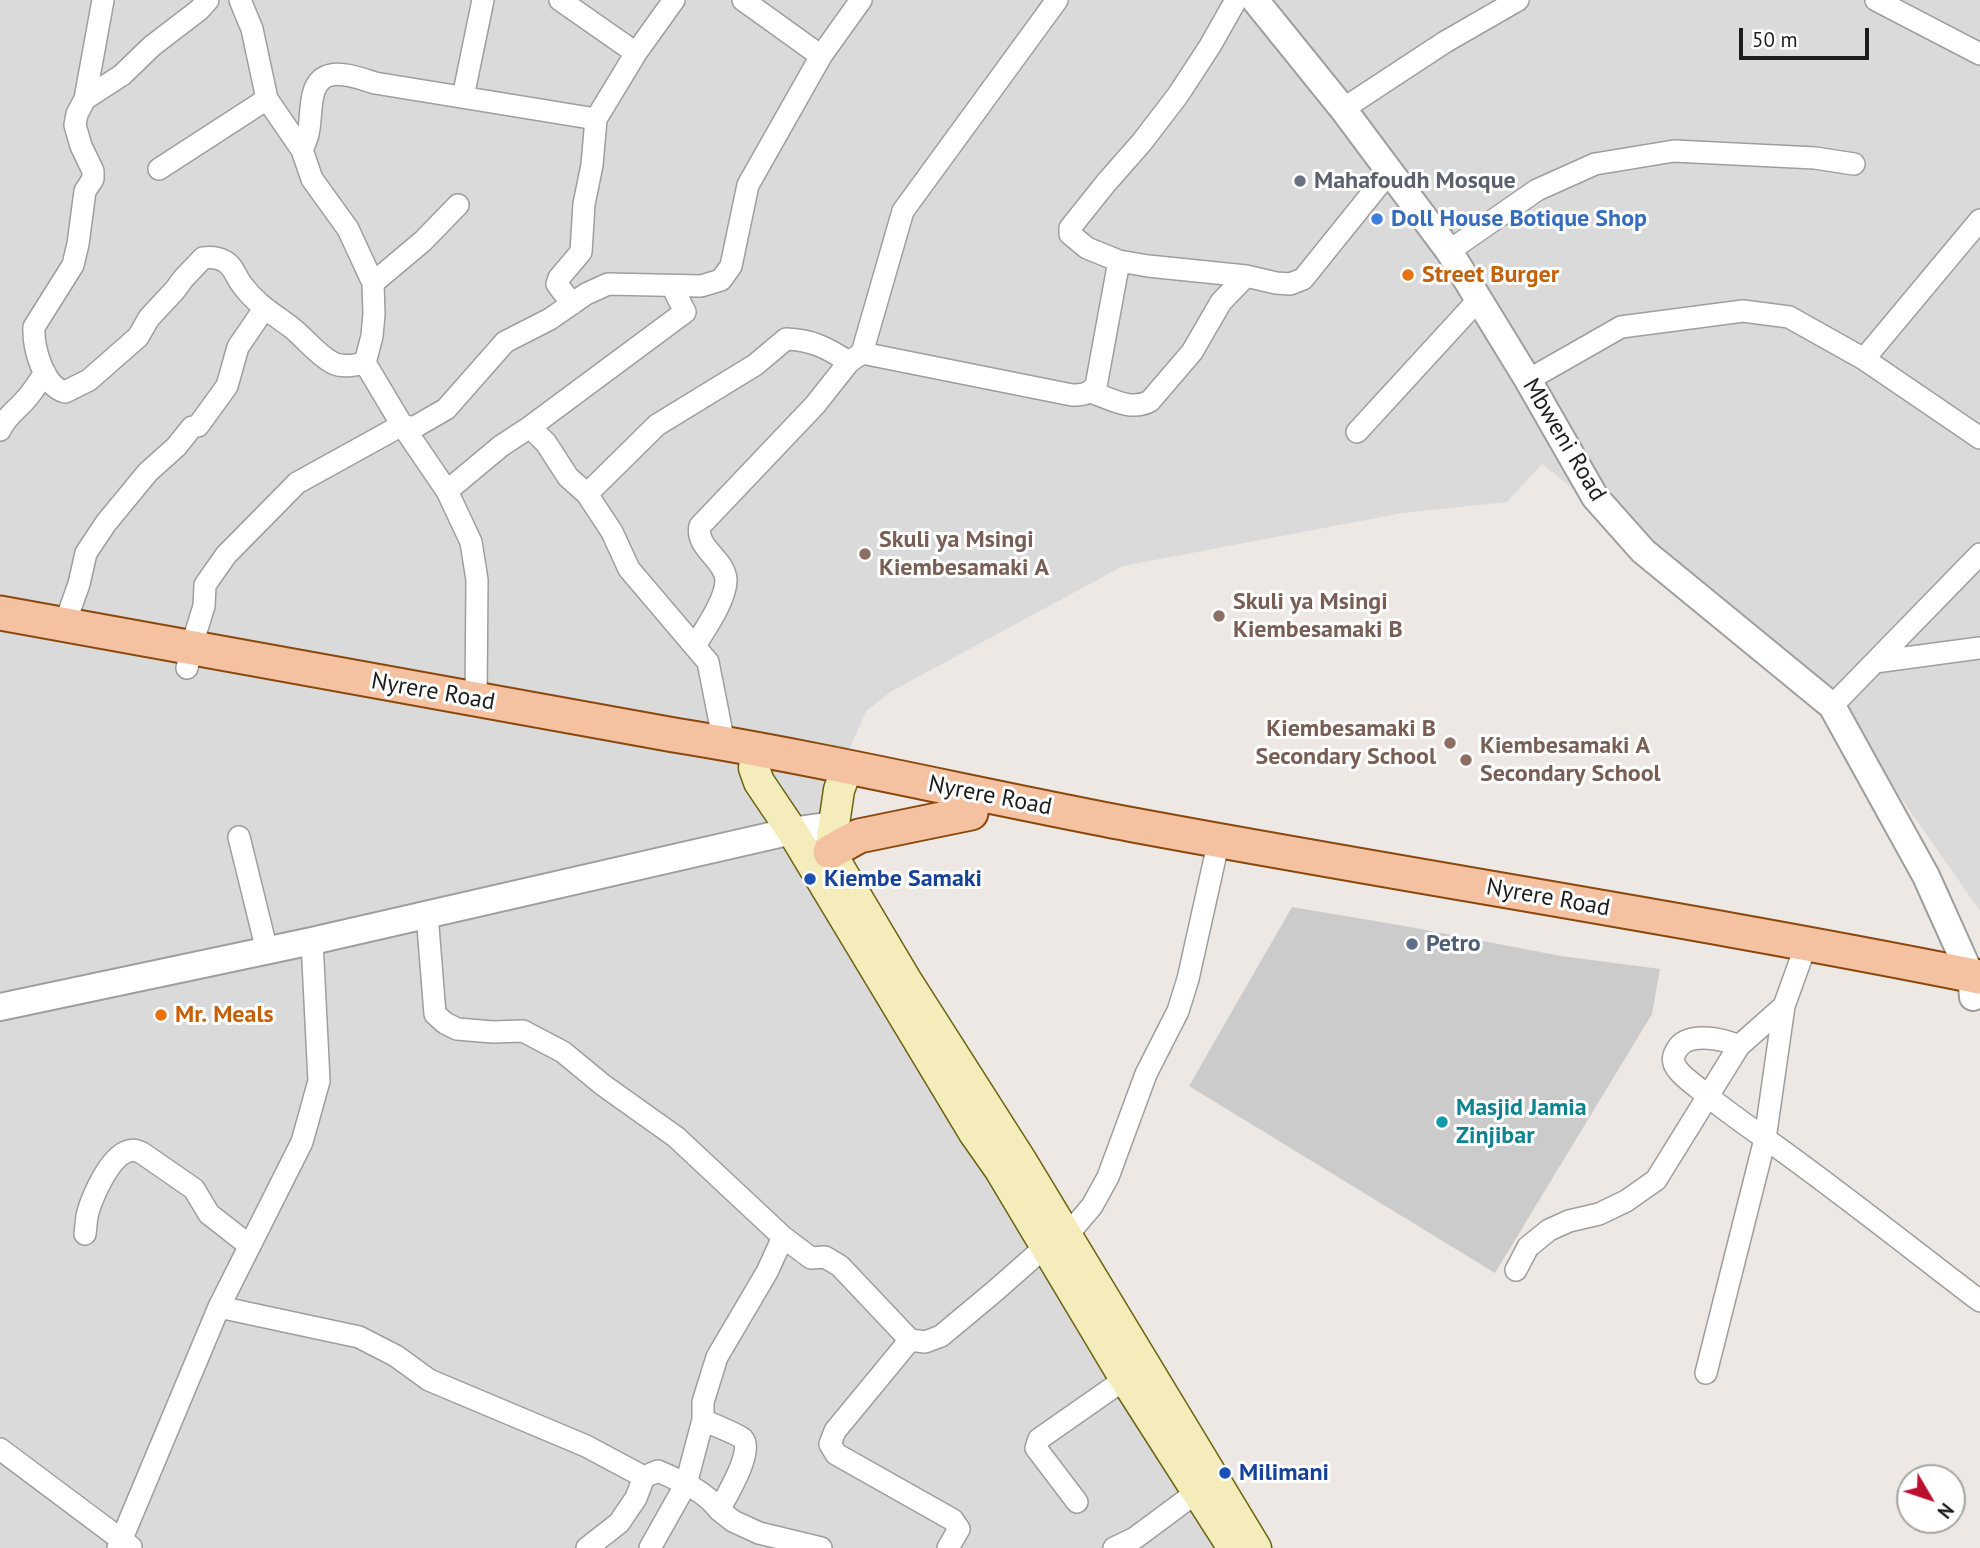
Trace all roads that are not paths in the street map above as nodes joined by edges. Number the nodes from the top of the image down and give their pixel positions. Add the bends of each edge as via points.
1 (103, 0) edge
2 (208, 0) edge
3 (240, 0) edge
4 (483, 0) edge
5 (560, 0) edge
6 (674, 0) edge
7 (743, 0) edge
8 (861, 0) edge
9 (1057, 0) edge
10 (1236, 0) edge
11 (1255, 0) edge
12 (1518, 0) edge
13 (1876, 0) edge
14 (636, 53) junction
15 (1980, 54) edge
16 (821, 56) junction
17 (463, 97) junction
18 (85, 99) junction
19 (267, 99) junction
20 (1343, 109) junction
21 (596, 119) junction
22 (302, 150) junction
23 (1854, 164) dead end
24 (159, 169) dead end
25 (1390, 172) junction
26 (458, 205) dead end
27 (1980, 220) edge
28 (1448, 251) junction
29 (1119, 261) junction
30 (1246, 276) junction
31 (373, 283) junction
32 (672, 286) junction
33 (1479, 299) junction
34 (572, 304) junction
35 (264, 309) junction
36 (856, 358) junction
37 (1864, 359) junction
38 (365, 363) junction
39 (45, 373) junction
40 (1528, 380) junction
41 (1091, 392) junction
42 (402, 425) junction
43 (530, 428) junction
44 (0, 430) edge
45 (1357, 432) dead end
46 (1980, 438) edge
47 (447, 491) junction
48 (587, 494) junction
49 (1980, 554) edge
50 (0, 613) edge
51 (64, 626) junction
52 (0, 637) edge
53 (695, 646) junction
54 (1980, 648) edge
55 (189, 658) junction
56 (1875, 662) junction
57 (476, 700) junction
58 (1832, 706) junction
59 (724, 743) junction
60 (756, 758) junction
61 (843, 779) junction
62 (971, 813) junction
63 (792, 831) junction
64 (239, 837) dead end
65 (833, 838) junction
66 (1217, 849) junction
67 (428, 914) junction
68 (312, 941) junction
69 (267, 951) junction
70 (1803, 955) junction
71 (895, 983) junction
72 (1976, 987) edge
73 (1784, 1006) junction
74 (0, 1007) edge
75 (1740, 1046) junction
76 (1708, 1097) junction
77 (1765, 1139) junction
78 (85, 1234) dead end
79 (783, 1237) junction
80 (1055, 1240) junction
81 (250, 1246) junction
82 (1516, 1270) dead end
83 (1980, 1301) edge
84 (219, 1307) junction
85 (909, 1340) junction
86 (1706, 1373) dead end
87 (1141, 1388) junction
88 (703, 1420) junction
89 (0, 1449) edge
90 (644, 1477) junction
91 (686, 1484) junction
92 (1197, 1492) junction
93 (1077, 1502) dead end
94 (719, 1510) junction
95 (124, 1545) edge
96 (587, 1548) edge
97 (650, 1548) edge
98 (821, 1548) edge
99 (948, 1548) edge
100 (1114, 1548) edge
101 (1233, 1548) edge
102 (1256, 1548) edge

1 - 18 street
2 - 18 street via 122,75
3 - 19 street via 253,29
4 - 17 street
5 - 14 street
6 - 14 street
7 - 16 street
8 - 16 street
9 - 36 street via 903,211
10 - 29 street via 1178,95 1070,228 1070,234 1087,248
11 - 20 street, Mbweni Road
12 - 20 street
13 - 15 street
14 - 21 street
16 - 32 street via 748,185 731,266 721,280 701,286
17 - 21 street
17 - 22 street via 332,74 321,79 313,93
18 - 39 street via 75,125 93,179 85,191 73,265 34,327
19 - 22 street
19 - 24 street
20 - 25 street, Mbweni Road
21 - 34 street via 581,252 558,284
22 - 31 street via 312,179 348,229
23 - 28 street via 1674,151 1595,164 1537,190
25 - 28 street, Mbweni Road
25 - 30 street via 1303,279 1290,284
26 - 31 street
27 - 37 street
28 - 33 street, Mbweni Road
29 - 30 street
29 - 41 street via 1098,378
30 - 41 street via 1221,302 1192,352 1150,401 1134,407
31 - 38 street via 372,336
32 - 34 street via 608,284
32 - 43 street via 685,312
33 - 40 street, Mbweni Road
33 - 45 street
34 - 42 street via 505,342 446,410 413,428
35 - 38 street via 335,364
35 - 39 street via 225,261 203,258 149,318 138,337 89,380 65,392
35 - 51 street via 238,347 227,386 214,407 148,472 86,553
36 - 41 street via 1072,395
36 - 48 street via 786,339 755,365 657,425
36 - 53 street via 700,526 701,540 726,580
37 - 40 street via 1789,317 1743,312 1621,327
37 - 46 street
38 - 42 street
39 - 44 street
40 - 58 street, Mbweni Road via 1595,497 1643,551
42 - 47 street
42 - 55 street via 297,483 226,555 205,585 204,606
43 - 47 street
43 - 48 street
47 - 57 street via 471,541 477,580
48 - 53 street via 629,569
49 - 56 street
50 - 51 main road, Nyrere Road
51 - 55 main road, Nyrere Road
52 - 55 main road, Nyrere Road
53 - 59 street via 708,662
54 - 56 street
55 - 57 main road, Nyrere Road
55 - 60 main road, Nyrere Road
56 - 58 street
57 - 59 main road, Nyrere Road
58 - 72 street, Mbweni Road via 1926,876
59 - 60 main road, Nyrere Road
60 - 61 main road, Nyrere Road
60 - 63 main road via 759,782
61 - 62 main road, Nyrere Road
61 - 65 main road
61 - 66 main road, Nyrere Road via 1140,826
62 - 65 main road
62 - 66 main road, Nyrere Road
63 - 65 street
63 - 67 street
63 - 71 main road
64 - 69 street
65 - 71 main road
66 - 70 main road, Nyrere Road via 1533,913
66 - 80 street via 1178,1011 1146,1074 1108,1177 1087,1213
67 - 68 street
67 - 79 street via 435,1014 457,1029 523,1031 563,1052 676,1137
68 - 69 street
68 - 81 street via 319,1081 302,1142
69 - 74 street
70 - 72 main road, Nyrere Road
70 - 73 street
71 - 80 main road via 985,1128 1000,1170
73 - 75 street
73 - 77 street
75 - 76 street
75 - 76 street via 1701,1038 1680,1043 1674,1064
76 - 77 street
76 - 82 street via 1656,1180 1600,1214 1549,1230 1528,1247
77 - 83 street
77 - 86 street
78 - 81 street via 98,1187 114,1162 134,1150 194,1189 209,1214
79 - 85 street via 811,1258 825,1256 840,1266
79 - 88 street via 717,1357 703,1402
80 - 85 street via 941,1336 925,1342
80 - 87 main road
81 - 84 street
84 - 90 street via 359,1337 429,1380 586,1446
84 - 95 street
85 - 99 street via 835,1431 830,1444 835,1454 953,1520 959,1529
87 - 92 main road
87 - 93 street via 1039,1439 1036,1448 1042,1458
87 - 102 main road
88 - 91 street
88 - 94 street via 743,1439 746,1447
89 - 95 street
90 - 91 street via 658,1471
90 - 96 street via 619,1523
91 - 94 street
91 - 97 street
92 - 100 street
92 - 101 main road
94 - 98 street via 758,1533

